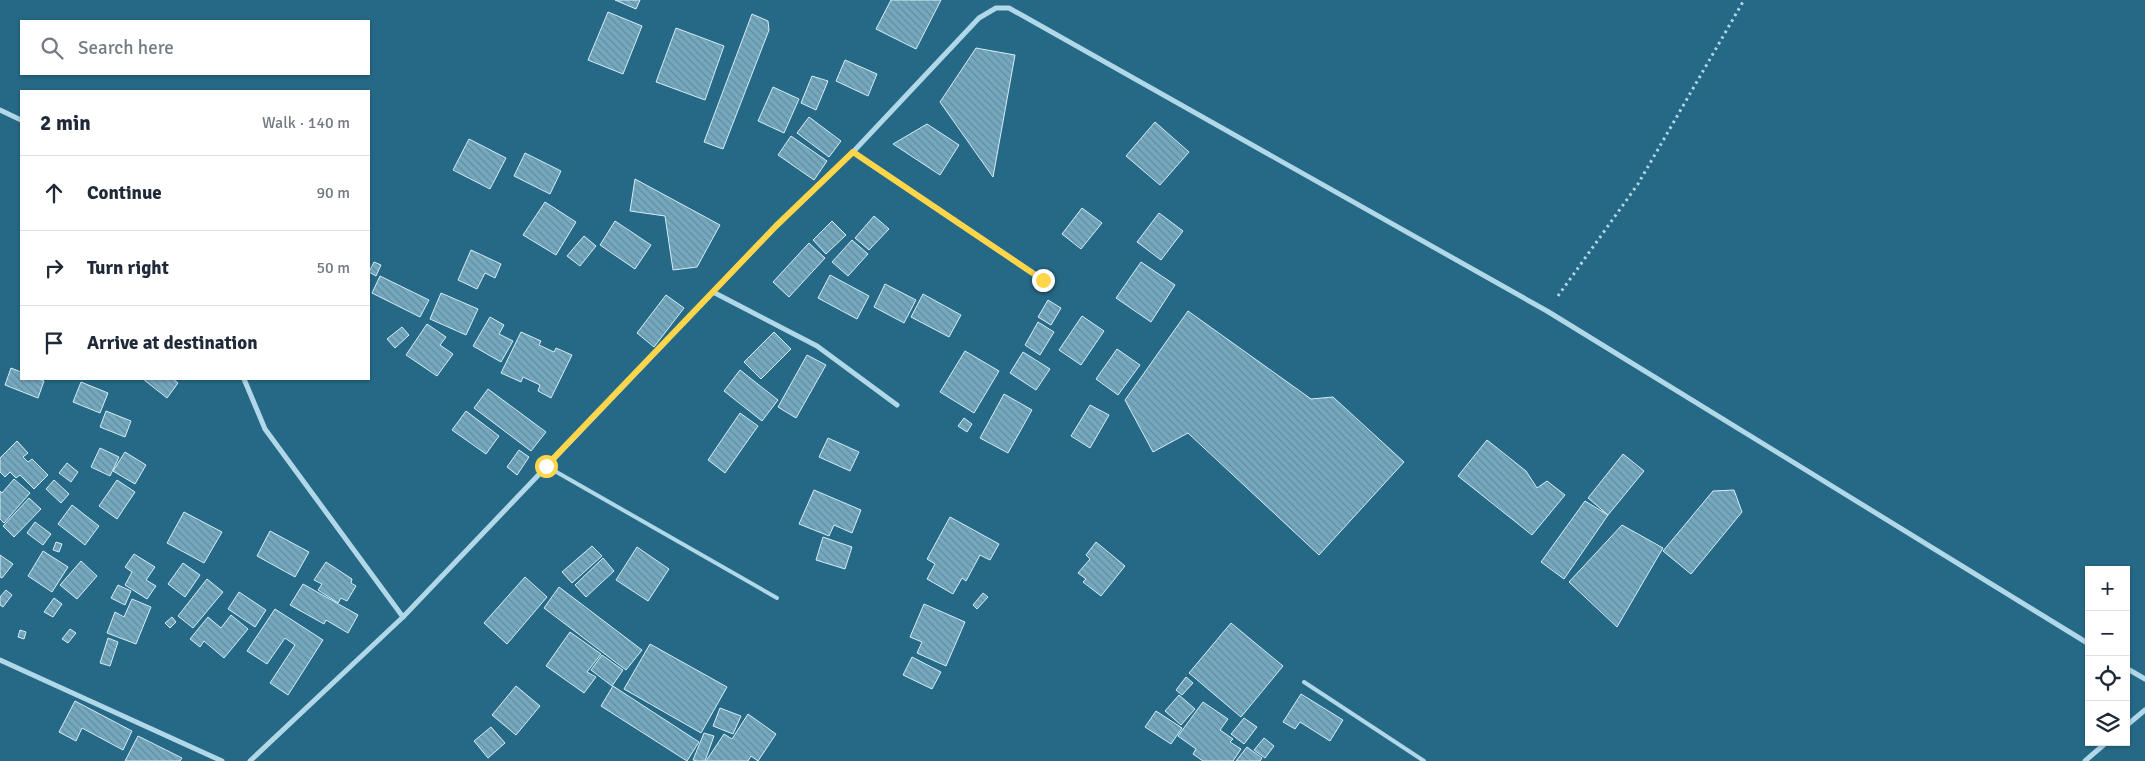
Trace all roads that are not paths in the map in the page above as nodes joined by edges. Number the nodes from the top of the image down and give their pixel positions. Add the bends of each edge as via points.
1 (0, 110) edge
2 (20, 120) edge
3 (853, 152) junction
4 (1043, 280) dead end
5 (713, 292) junction
6 (244, 380) edge
7 (897, 405) dead end
8 (546, 466) junction
9 (777, 598) dead end
10 (403, 617) junction
11 (2085, 642) edge
12 (0, 660) edge
13 (2130, 670) edge
14 (2145, 679) edge
15 (1304, 682) dead end
16 (2145, 710) edge
17 (2130, 723) edge
18 (2102, 746) edge
19 (222, 761) edge
20 (250, 761) edge
21 (1424, 761) edge
22 (2084, 761) edge

1 - 2 street
3 - 4 street
3 - 5 street
3 - 11 street via 979,18 996,8 1009,8 1547,311
5 - 7 street via 816,346
5 - 8 street
6 - 10 street via 265,429
8 - 9 lane
8 - 10 street
10 - 20 street
12 - 19 street
13 - 14 street
15 - 21 lane
16 - 17 street
18 - 22 street

